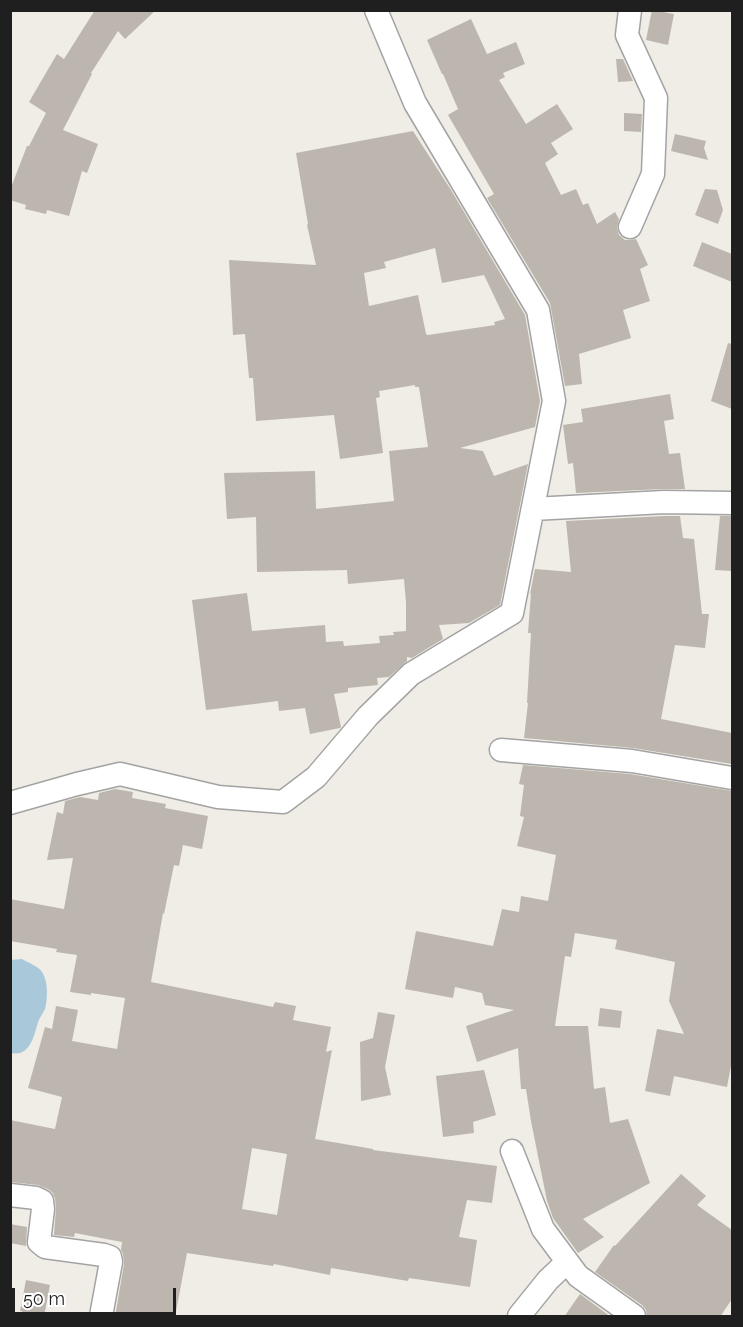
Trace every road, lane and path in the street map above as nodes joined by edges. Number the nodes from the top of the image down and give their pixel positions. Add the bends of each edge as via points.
1 (376, 10) edge
2 (630, 10) edge
3 (630, 227) dead end
4 (732, 503) edge
5 (533, 508) junction
6 (501, 750) dead end
7 (732, 778) edge
8 (10, 803) edge
9 (512, 1151) dead end
10 (10, 1195) edge
11 (567, 1262) junction
12 (101, 1317) edge
13 (519, 1317) edge
14 (634, 1317) edge

1 - 5 street via 415,104 538,310 554,401
2 - 3 street via 627,35 657,98 653,174
4 - 5 street
5 - 8 street via 512,613 411,674 368,716 316,777 283,802 218,797 120,774
6 - 7 street via 632,761
9 - 11 street via 543,1229
10 - 12 street via 42,1201 39,1242 45,1247 110,1257
11 - 13 street
11 - 14 street via 578,1276

